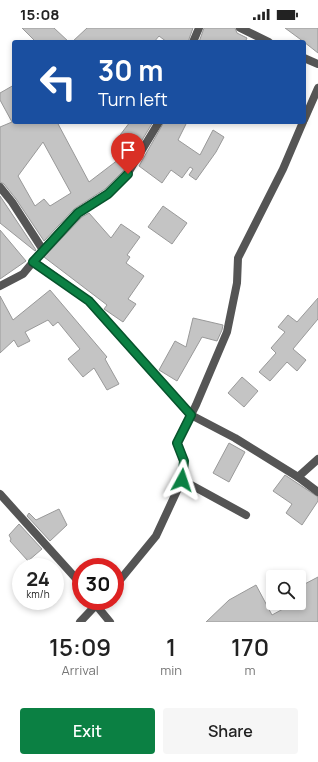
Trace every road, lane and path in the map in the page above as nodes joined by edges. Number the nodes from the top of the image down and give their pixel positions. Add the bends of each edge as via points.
1 (199, 28) edge
2 (240, 28) edge
3 (194, 40) edge
4 (265, 40) edge
5 (306, 59) edge
6 (318, 64) edge
7 (318, 88) edge
8 (306, 116) edge
9 (158, 124) edge
10 (303, 124) edge
11 (0, 187) edge
12 (43, 250) junction
13 (33, 262) junction
14 (0, 286) edge
15 (191, 415) junction
16 (318, 458) edge
17 (298, 477) junction
18 (182, 480) junction
19 (318, 492) edge
20 (0, 494) edge
21 (246, 515) dead end
22 (72, 574) edge
23 (124, 575) edge
24 (90, 610) edge
25 (102, 610) edge
26 (80, 622) edge
27 (110, 622) edge

1 - 3 street
2 - 4 street
5 - 6 street
7 - 8 street
9 - 12 street via 128,174 108,194 78,213
10 - 15 street via 238,258 237,283 227,332
11 - 12 street
12 - 13 street
13 - 14 street via 23,274
13 - 15 street via 89,301
15 - 17 street via 235,438
15 - 18 street via 177,443 184,461
16 - 17 street
17 - 19 street
18 - 21 street
18 - 23 street via 156,536
20 - 22 street
24 - 26 street
25 - 27 street

